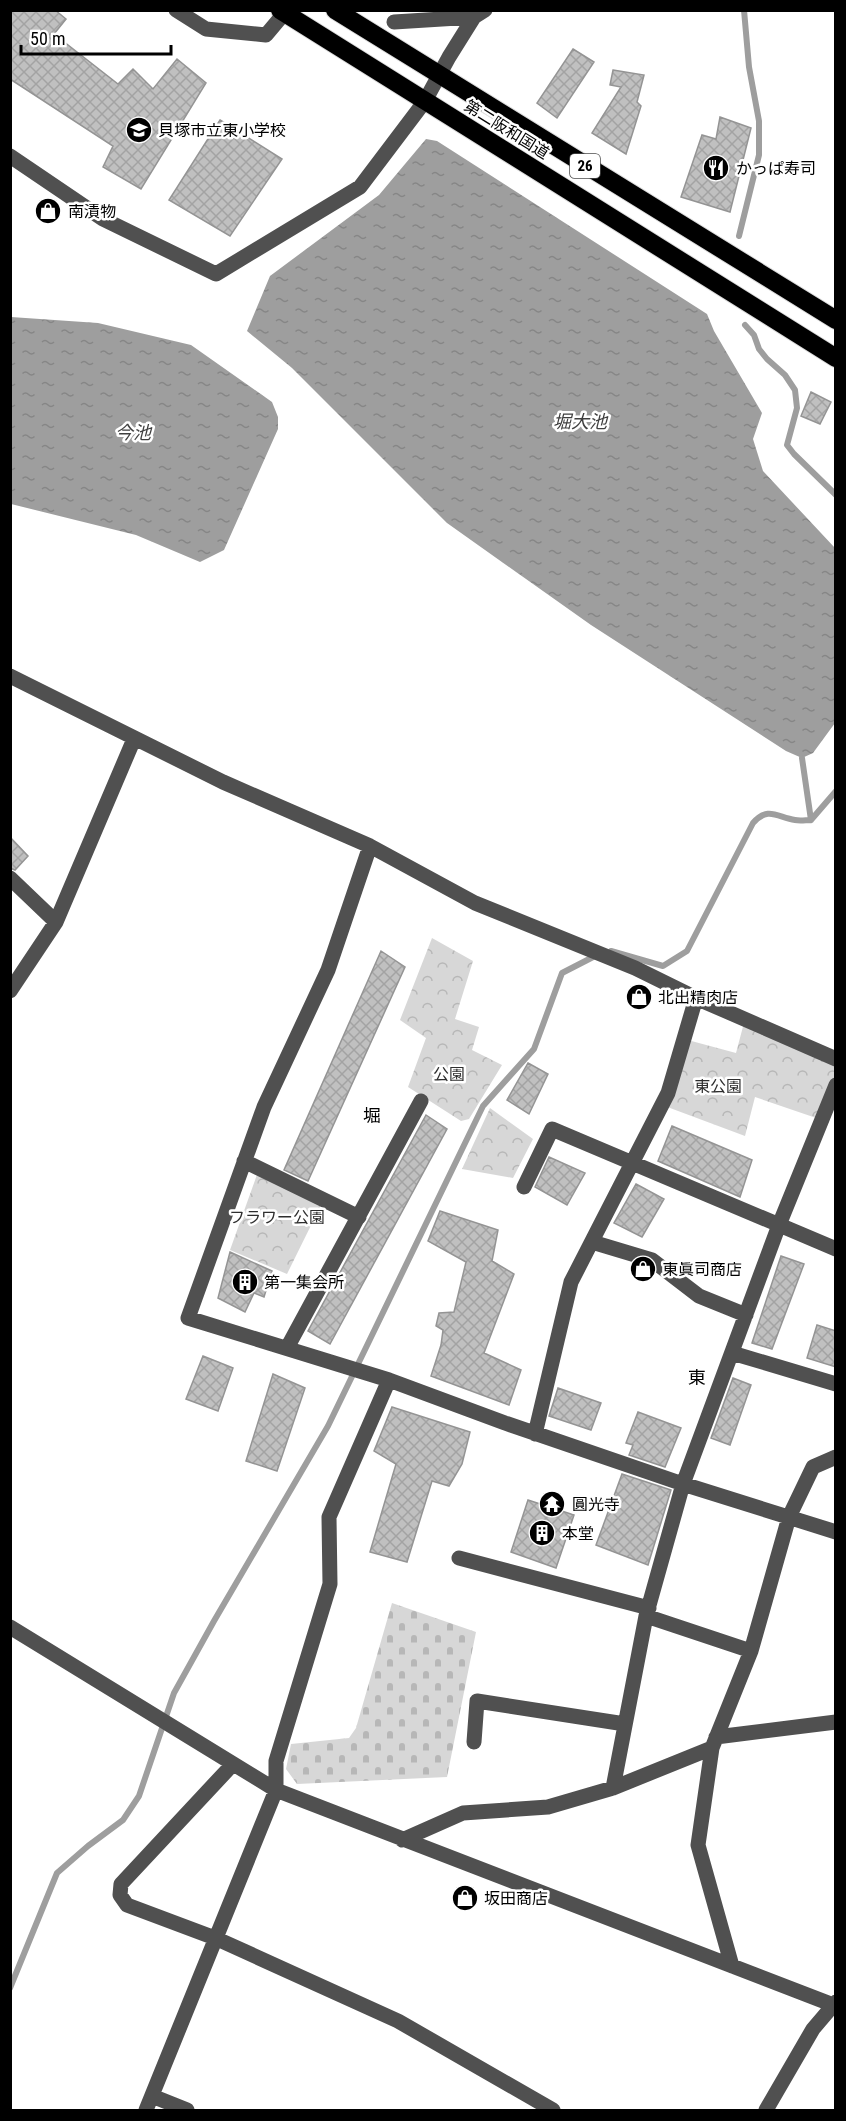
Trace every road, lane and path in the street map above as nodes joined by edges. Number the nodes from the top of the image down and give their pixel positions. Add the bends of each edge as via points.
1 (176, 10) edge
2 (335, 10) edge
3 (284, 12) edge
4 (480, 14) edge
5 (394, 22) dead end
6 (438, 75) junction
7 (425, 100) junction
8 (10, 156) edge
9 (836, 320) edge
10 (836, 358) edge
11 (10, 676) edge
12 (134, 739) junction
13 (370, 846) junction
14 (10, 878) edge
15 (56, 922) junction
16 (10, 991) edge
17 (696, 998) junction
18 (836, 1059) edge
19 (836, 1085) edge
20 (421, 1101) dead end
21 (244, 1161) junction
22 (633, 1163) junction
23 (524, 1187) dead end
24 (359, 1216) junction
25 (779, 1225) junction
26 (592, 1242) junction
27 (836, 1249) edge
28 (746, 1315) junction
29 (287, 1348) junction
30 (732, 1353) junction
31 (389, 1380) junction
32 (836, 1384) edge
33 (535, 1434) junction
34 (836, 1457) edge
35 (683, 1484) junction
36 (789, 1517) junction
37 (836, 1533) edge
38 (459, 1558) dead end
39 (648, 1612) junction
40 (10, 1627) edge
41 (751, 1651) junction
42 (836, 1722) edge
43 (626, 1724) junction
44 (474, 1742) dead end
45 (714, 1743) junction
46 (233, 1764) junction
47 (613, 1788) junction
48 (276, 1790) junction
49 (402, 1840) junction
50 (215, 1938) junction
51 (732, 1966) junction
52 (835, 2004) edge
53 (152, 2096) junction
54 (146, 2110) edge
55 (187, 2110) edge
56 (553, 2110) edge
57 (766, 2110) edge

1 - 3 street via 206,29 266,35
2 - 6 highway, 第二阪和国道 / 26
3 - 7 highway, 第二阪和国道 / 26
4 - 5 street
4 - 6 street
6 - 7 street
6 - 9 highway, 第二阪和国道 / 26
7 - 8 street via 360,187 216,274 103,219
7 - 10 highway, 第二阪和国道 / 26
11 - 12 street
12 - 13 street
12 - 15 street
13 - 17 street via 475,903 635,968
13 - 21 street via 328,970 264,1107
14 - 15 street
15 - 16 street
17 - 18 street
17 - 22 street via 669,1093
19 - 25 street
20 - 24 street
21 - 24 street
21 - 29 street via 188,1318
22 - 23 street via 552,1130
22 - 25 street
22 - 26 street
24 - 29 street
25 - 27 street
25 - 28 street
26 - 28 street via 652,1260 699,1296
26 - 33 street via 571,1282
28 - 30 street
29 - 31 street
30 - 32 street
30 - 35 street
31 - 33 street
31 - 48 street via 329,1517 330,1584 276,1761
33 - 35 street
34 - 36 street via 813,1467
35 - 36 street
35 - 39 street
36 - 37 street
36 - 41 street
38 - 39 street
39 - 41 street
39 - 43 street
40 - 46 street
41 - 45 street
42 - 45 street
43 - 44 street via 477,1701
43 - 47 street
45 - 47 street
45 - 51 street via 698,1845
46 - 48 street
46 - 50 street via 122,1884 120,1895 127,1905
47 - 49 street via 548,1807 463,1813
48 - 49 street
48 - 50 street
49 - 51 street
50 - 53 street
50 - 56 street via 398,2021
51 - 52 street
52 - 57 street via 813,2029
53 - 54 street
53 - 55 street

